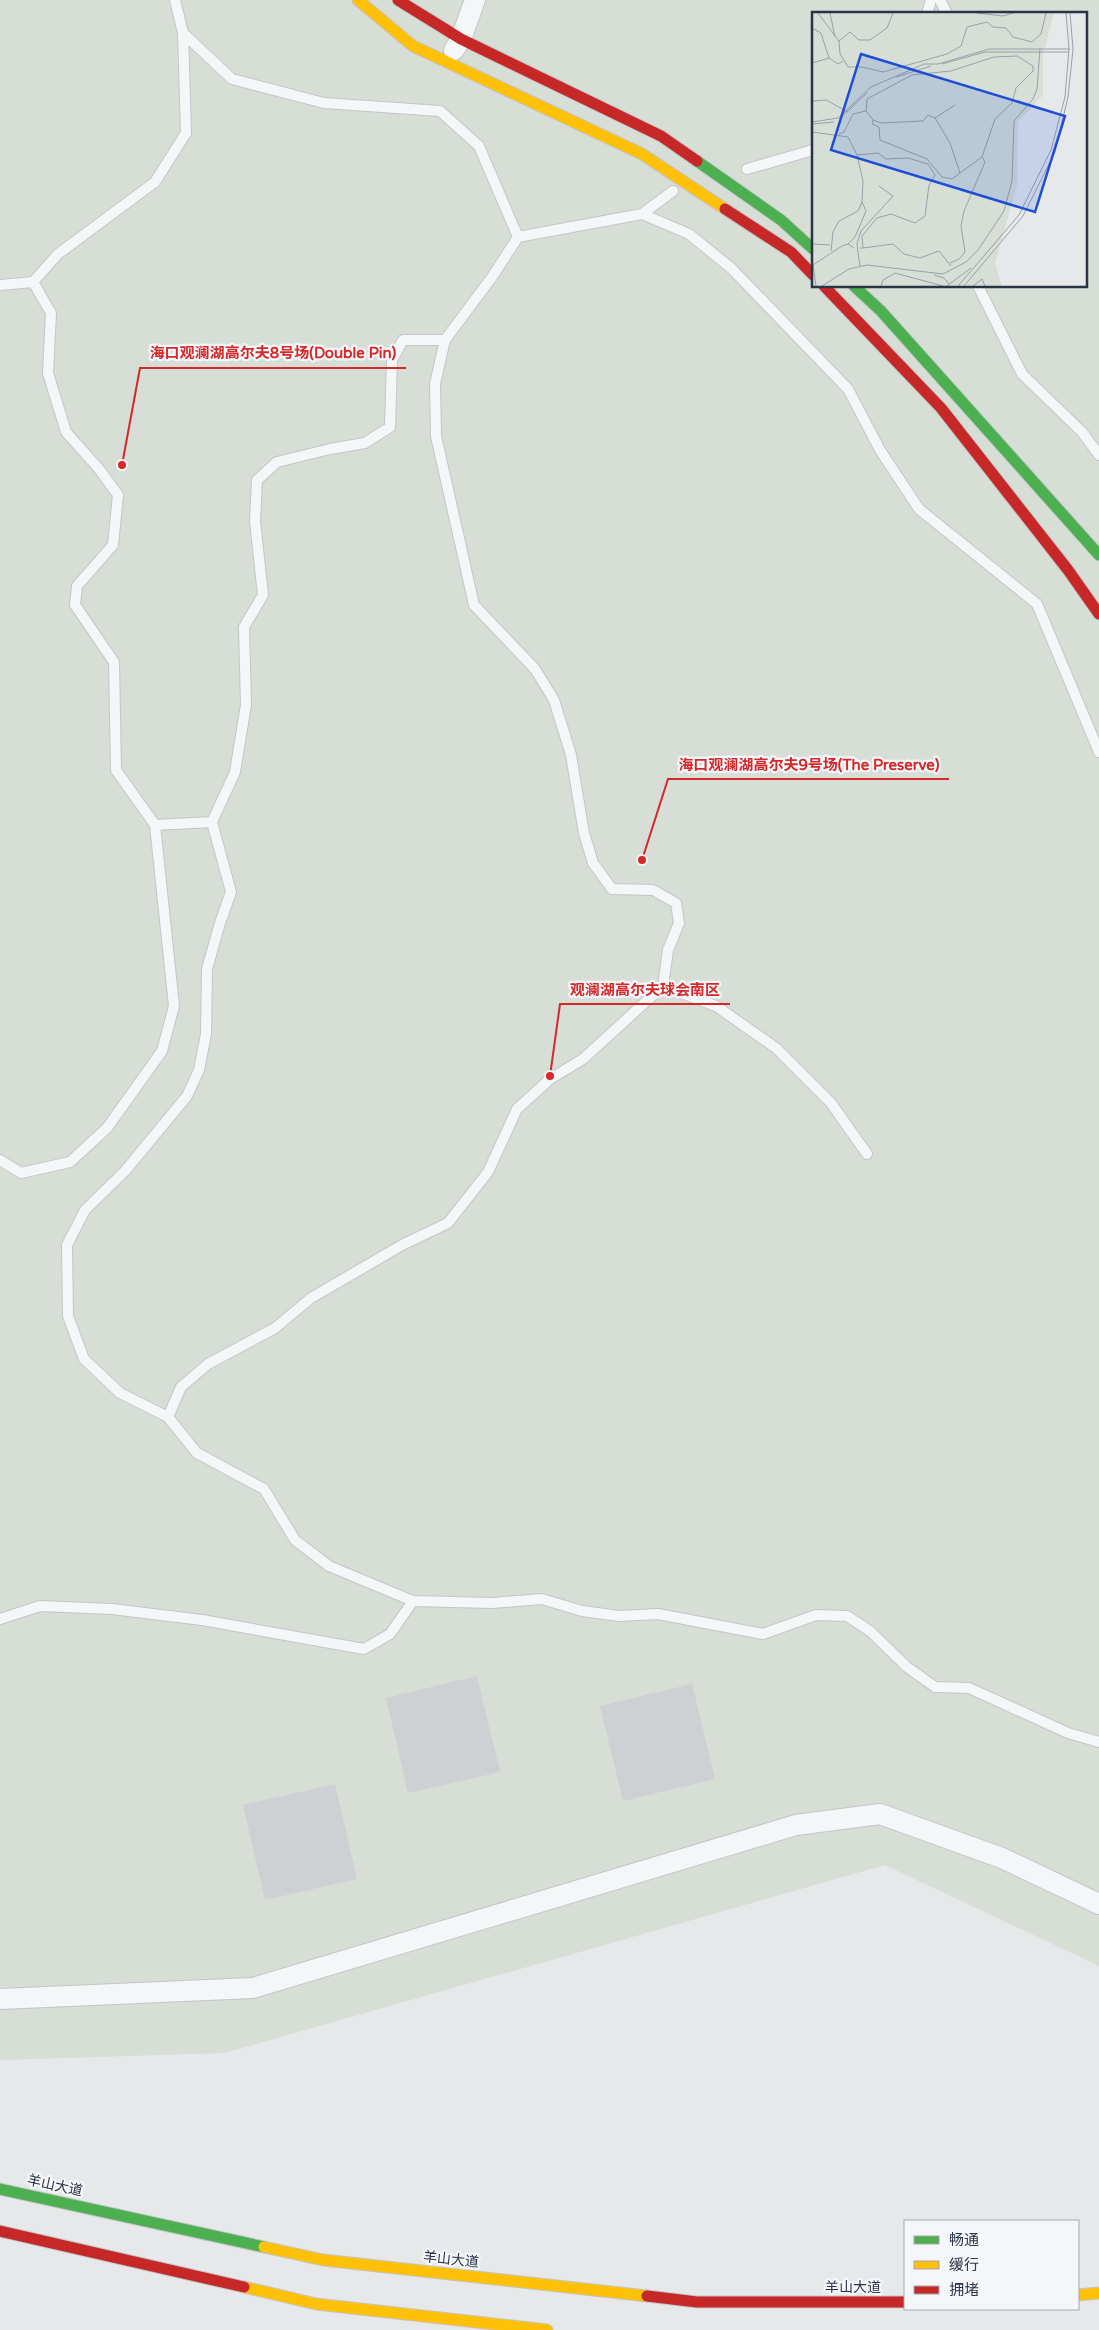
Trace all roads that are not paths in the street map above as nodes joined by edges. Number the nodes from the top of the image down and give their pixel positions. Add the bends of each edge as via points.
1 (175, 0) edge
2 (358, 0) edge
3 (398, 0) edge
4 (475, 0) edge
5 (940, 0) edge
6 (946, 12) edge
7 (183, 32) junction
8 (461, 39) junction
9 (447, 63) junction
10 (812, 150) edge
11 (748, 169) dead end
12 (673, 190) dead end
13 (642, 214) junction
14 (518, 237) junction
15 (812, 248) edge
16 (812, 274) edge
17 (33, 282) junction
18 (0, 286) edge
19 (826, 288) edge
20 (856, 288) edge
21 (979, 288) edge
22 (446, 340) junction
23 (1099, 454) edge
24 (1099, 555) edge
25 (1099, 614) edge
26 (1099, 752) edge
27 (212, 822) junction
28 (155, 825) junction
29 (663, 986) junction
30 (867, 1154) dead end
31 (0, 1160) edge
32 (168, 1417) junction
33 (413, 1600) junction
34 (0, 1619) edge
35 (1099, 1742) edge
36 (1099, 1904) edge
37 (0, 1999) edge
38 (0, 2188) edge
39 (0, 2231) edge
40 (1099, 2293) edge
41 (1079, 2295) edge
42 (904, 2302) edge
43 (547, 2330) edge

1 - 7 lane
2 - 9 street via 413,46
3 - 8 street
4 - 8 street
5 - 6 lane
7 - 14 lane via 232,79 324,103 440,111 480,146
7 - 17 lane via 186,134 155,182 58,254
8 - 9 street
8 - 15 street via 661,136 781,220
9 - 16 street via 642,154 791,252
10 - 11 lane
12 - 13 lane
13 - 14 lane
13 - 26 lane via 689,234 731,268 848,389 880,450 919,510 1037,604
14 - 22 lane
17 - 18 lane
17 - 28 lane via 51,313 48,373 66,432 118,495 113,545 77,586 75,605 114,662 116,770
19 - 25 street via 941,408
20 - 24 street via 881,311
21 - 23 lane via 1022,374 1082,432
22 - 27 lane via 403,340 392,360 390,426 366,443 330,448 277,462 258,480 255,521 263,595 244,627 246,705 235,772
22 - 29 lane via 435,384 436,436 474,605 535,669 554,700 571,756 584,833 593,863 612,889 653,890 676,903 679,923 668,950
27 - 28 lane
27 - 32 lane via 231,892 208,969 206,1034 199,1070 187,1096 126,1171 85,1210 66,1245 68,1316 84,1359 120,1393
28 - 31 lane via 174,1006 162,1051 107,1128 70,1162 21,1173
29 - 30 lane via 716,1006 776,1048 832,1103
29 - 32 lane via 583,1058 550,1079 517,1109 488,1172 448,1223 402,1245 310,1298 275,1328 208,1364 181,1387
32 - 33 lane via 197,1454 264,1489 295,1540 329,1566
33 - 34 lane via 390,1634 364,1649 202,1620 112,1609 40,1606
33 - 35 lane via 492,1603 542,1599 582,1611 618,1616 658,1614 763,1634 816,1614 847,1616 870,1630 907,1666 935,1687 969,1688 1068,1733
36 - 37 street via 1002,1858 880,1814 796,1825 253,1988
38 - 42 street, 羊山大道 via 323,2260 697,2302
39 - 43 street via 316,2304
40 - 41 street

